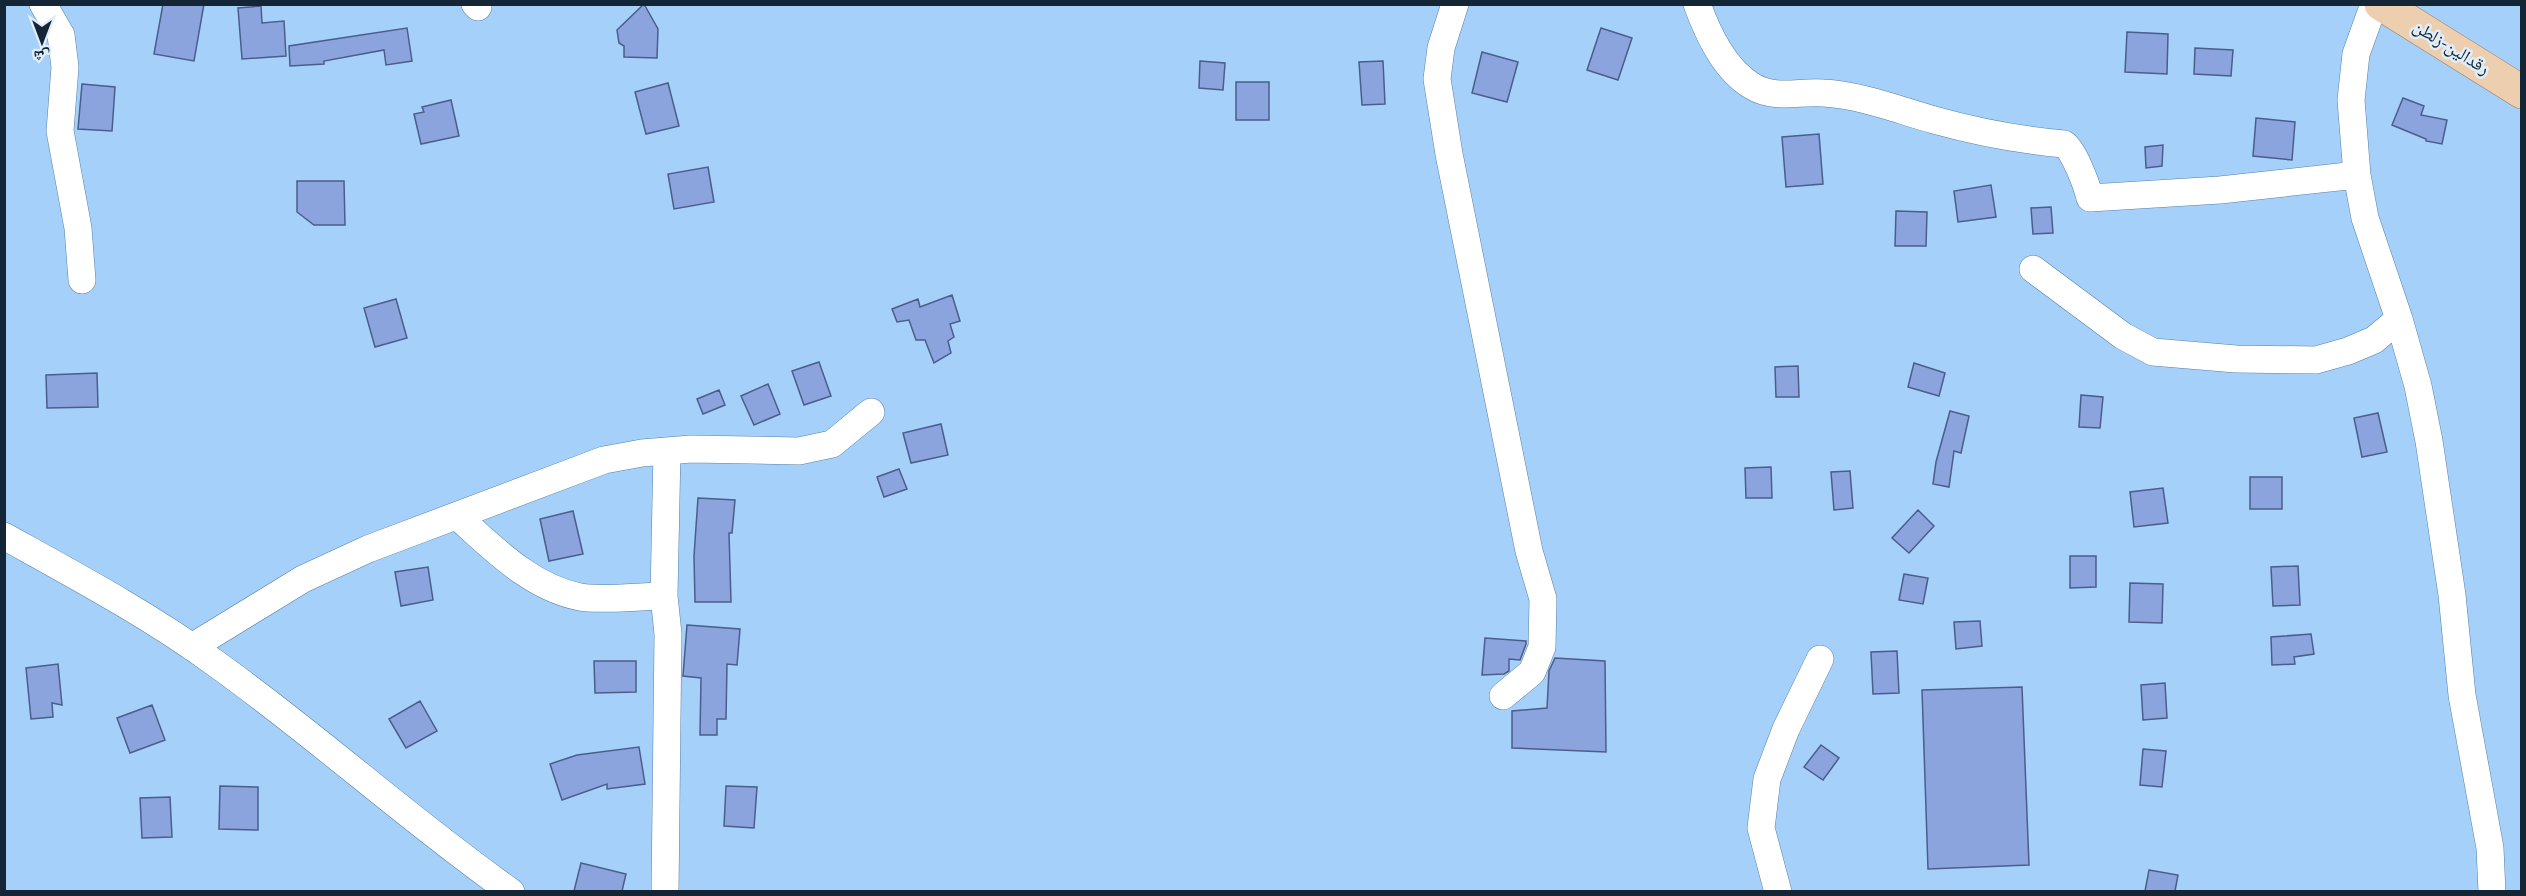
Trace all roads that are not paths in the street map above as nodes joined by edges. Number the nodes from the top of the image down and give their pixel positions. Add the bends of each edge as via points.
1 (43, 4) edge
2 (1455, 4) edge
3 (1697, 4) edge
4 (2374, 4) edge
5 (2381, 4) edge
6 (2522, 92) edge
7 (2357, 175) junction
8 (2033, 269) dead end
9 (82, 280) dead end
10 (2399, 319) junction
11 (871, 412) dead end
12 (667, 451) junction
13 (457, 516) junction
14 (4, 536) edge
15 (664, 596) junction
16 (192, 647) junction
17 (1820, 659) dead end
18 (1503, 696) dead end
19 (511, 891) edge
20 (665, 891) edge
21 (1778, 891) edge
22 (2492, 891) edge

1 - 9 street via 62,35 60,131 78,228
2 - 18 street via 1441,48 1437,79 1529,552 1543,599 1542,647 1532,672
3 - 7 street via 1719,52 1752,87 1769,93 1823,93 1874,102 1993,135 2064,144 2084,176 2090,198 2220,190
4 - 7 street via 2356,54 2351,100
5 - 6 main road, رقدالين-زلطن
7 - 10 street via 2365,218
8 - 10 street via 2123,336 2153,352 2316,360 2374,340
10 - 22 street via 2428,441 2452,595 2462,695 2490,848
11 - 12 street via 832,444 799,451
12 - 13 street via 604,460
12 - 15 street
13 - 15 street via 509,562 551,588 582,597
13 - 16 street via 368,549 303,579
14 - 16 street
15 - 20 street via 668,634
16 - 19 street
17 - 21 street via 1767,779 1761,828

